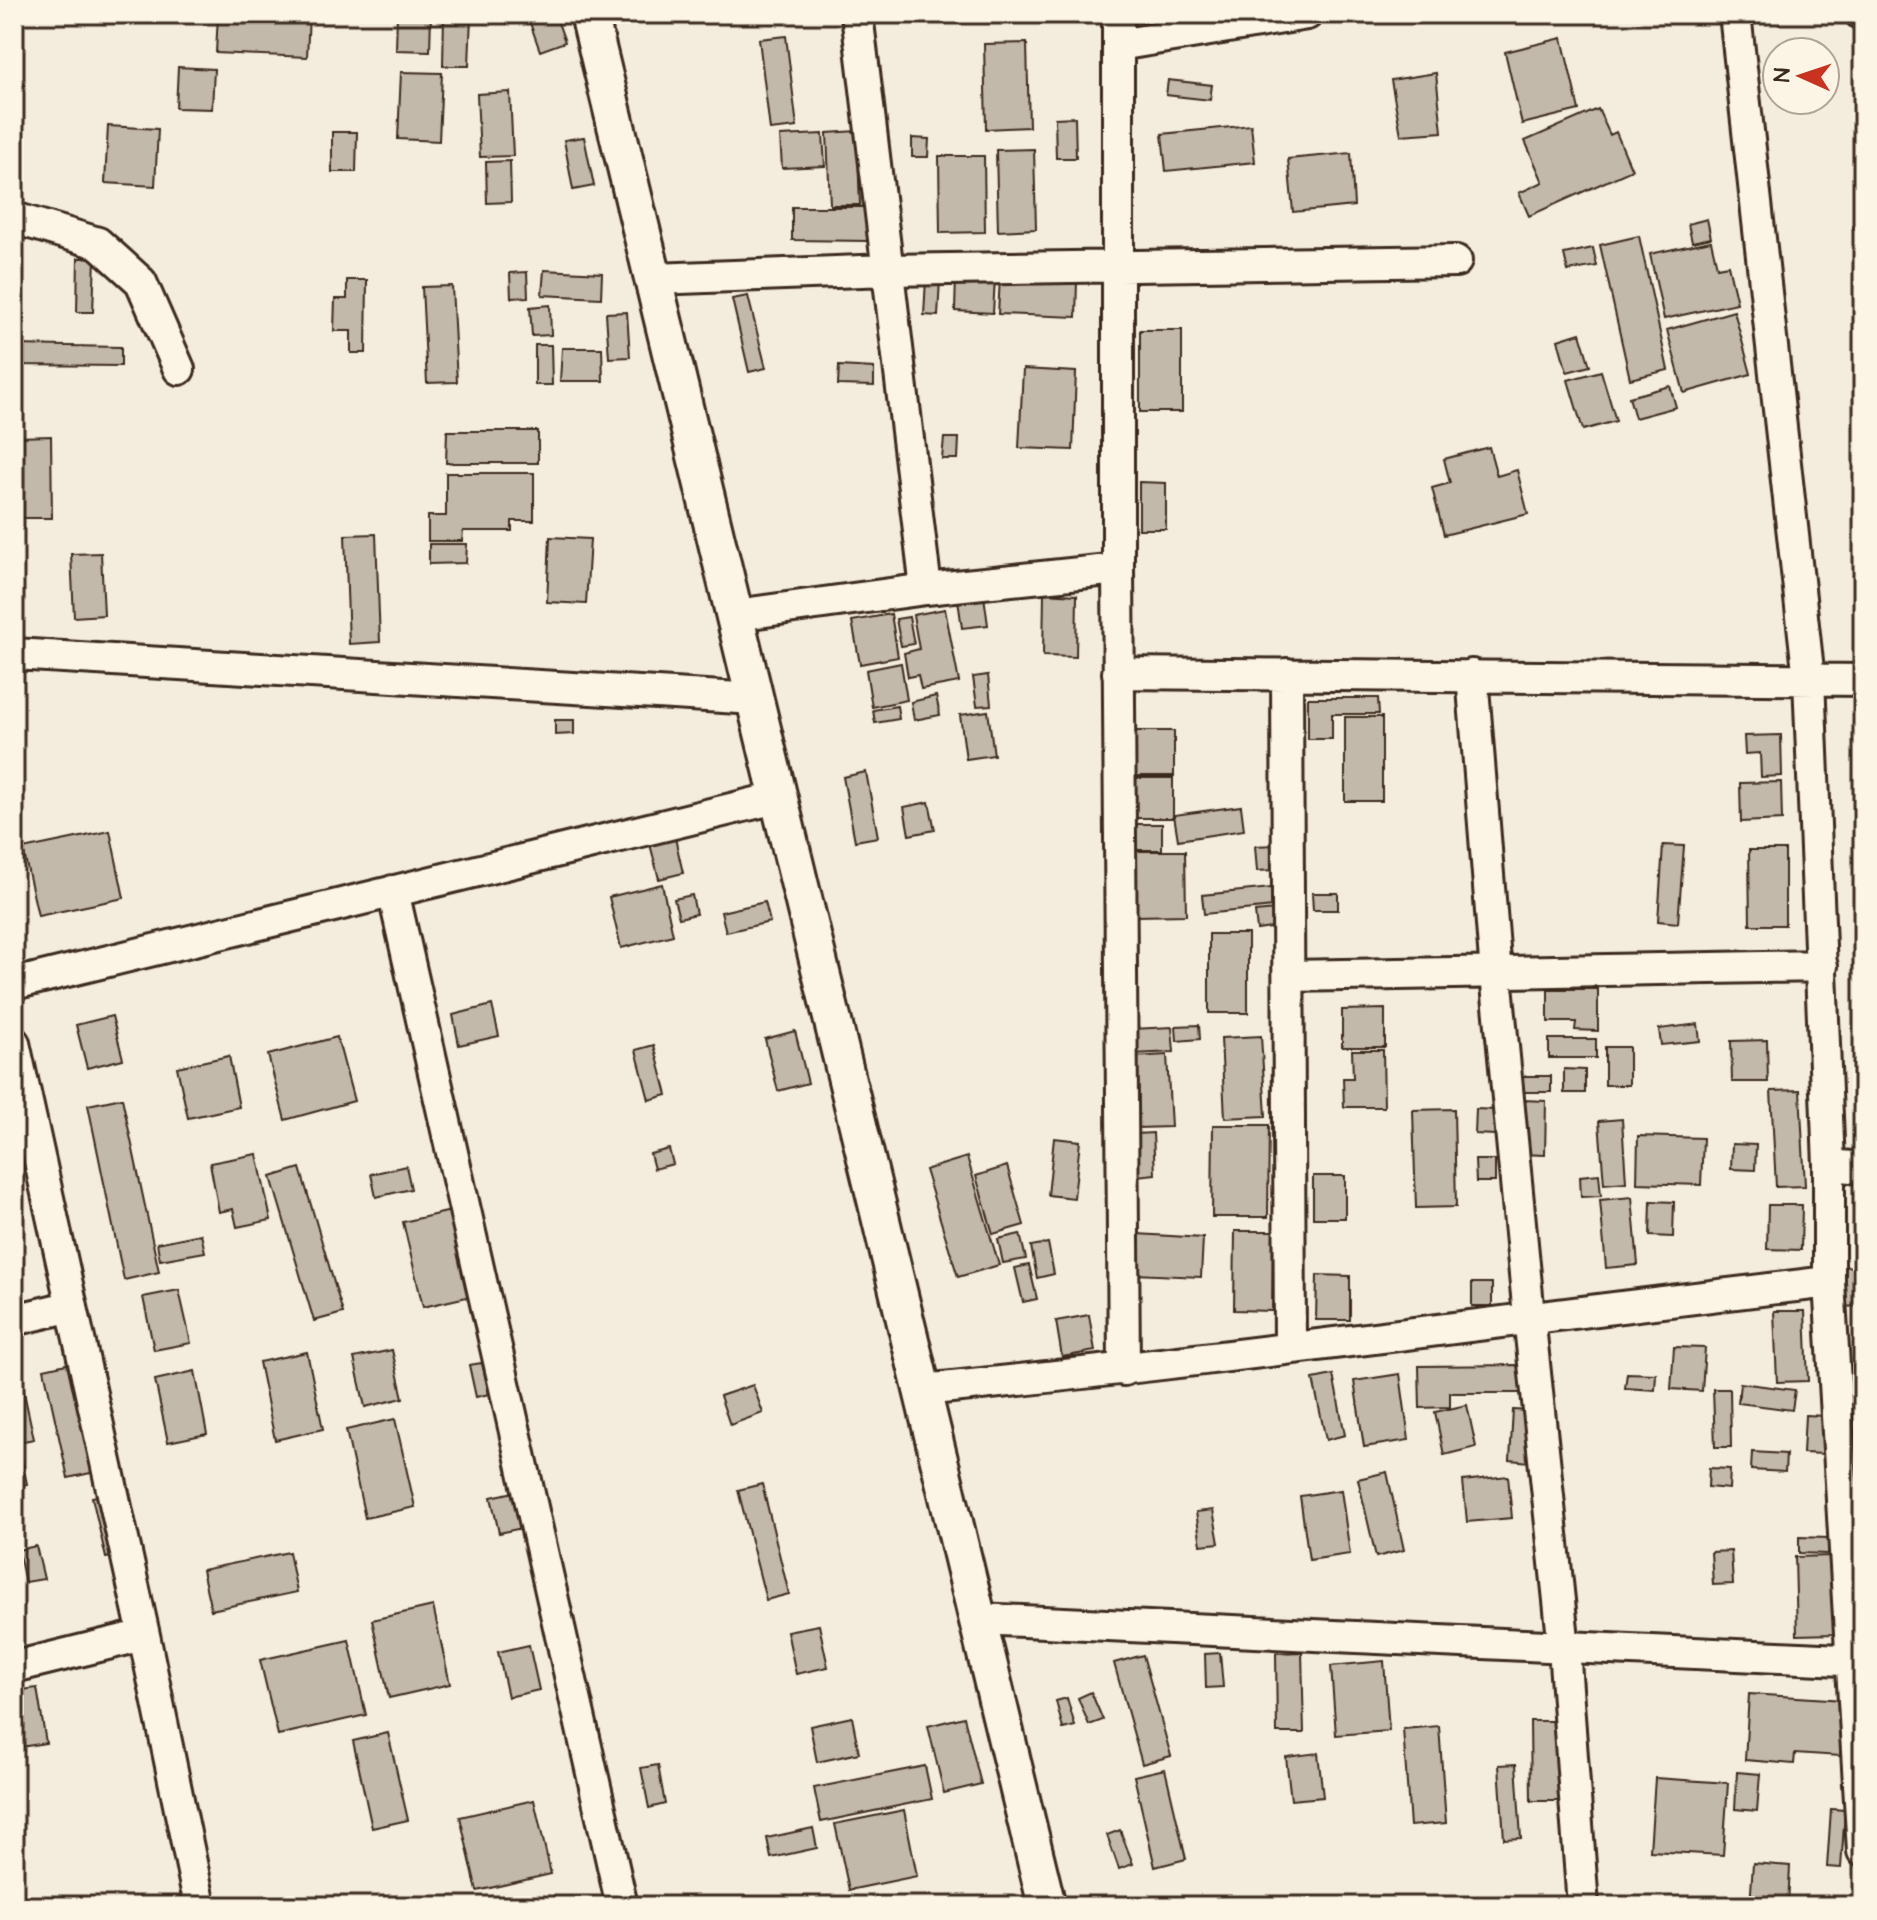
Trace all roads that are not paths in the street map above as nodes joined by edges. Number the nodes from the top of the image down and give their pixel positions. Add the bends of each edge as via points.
1 (589, 14) edge
2 (857, 14) edge
3 (1118, 14) edge
4 (1307, 14) edge
5 (1735, 14) edge
6 (1118, 45) junction
7 (14, 218) edge
8 (1456, 261) dead end
9 (1117, 268) junction
10 (887, 270) junction
11 (654, 279) junction
12 (179, 369) dead end
13 (1118, 569) junction
14 (926, 589) junction
15 (736, 615) junction
16 (14, 654) edge
17 (1118, 673) junction
18 (1287, 674) junction
19 (1472, 675) junction
20 (1809, 679) junction
21 (1863, 680) edge
22 (756, 699) junction
23 (780, 797) junction
24 (393, 891) junction
25 (1822, 966) junction
26 (1496, 974) junction
27 (1289, 976) junction
28 (14, 984) edge
29 (14, 1043) edge
30 (1829, 1165) junction
31 (1863, 1168) edge
32 (1829, 1282) junction
33 (72, 1306) junction
34 (1529, 1316) junction
35 (14, 1320) edge
36 (1290, 1347) junction
37 (1124, 1370) junction
38 (923, 1390) junction
39 (979, 1619) junction
40 (144, 1635) junction
41 (1564, 1648) junction
42 (1858, 1660) edge
43 (14, 1667) edge
44 (1863, 1851) edge
45 (200, 1906) edge
46 (622, 1906) edge
47 (1047, 1906) edge
48 (1583, 1906) edge

1 - 11 street
2 - 10 street
3 - 6 street
4 - 6 street
5 - 20 street
6 - 9 street
7 - 12 street via 98,243 141,282
8 - 9 street
9 - 10 street
9 - 13 street
10 - 11 street
10 - 14 street
11 - 15 street
13 - 14 street
13 - 17 street
14 - 15 street
15 - 22 street
16 - 22 street
17 - 18 street
17 - 37 street
18 - 19 street
18 - 27 street
19 - 20 street
19 - 26 street
20 - 21 street
20 - 25 street
22 - 23 street
23 - 24 street
23 - 38 street
24 - 28 street
24 - 46 street
25 - 26 street
25 - 30 street
26 - 27 street
26 - 34 street
27 - 36 street
29 - 33 street
30 - 31 street
30 - 32 street
32 - 34 street
32 - 42 street
33 - 35 street
33 - 40 street
34 - 36 street
34 - 41 street
36 - 37 street
37 - 38 street
38 - 39 street
39 - 41 street
39 - 47 street
40 - 43 street
40 - 45 street
41 - 42 street
41 - 48 street
42 - 44 street

